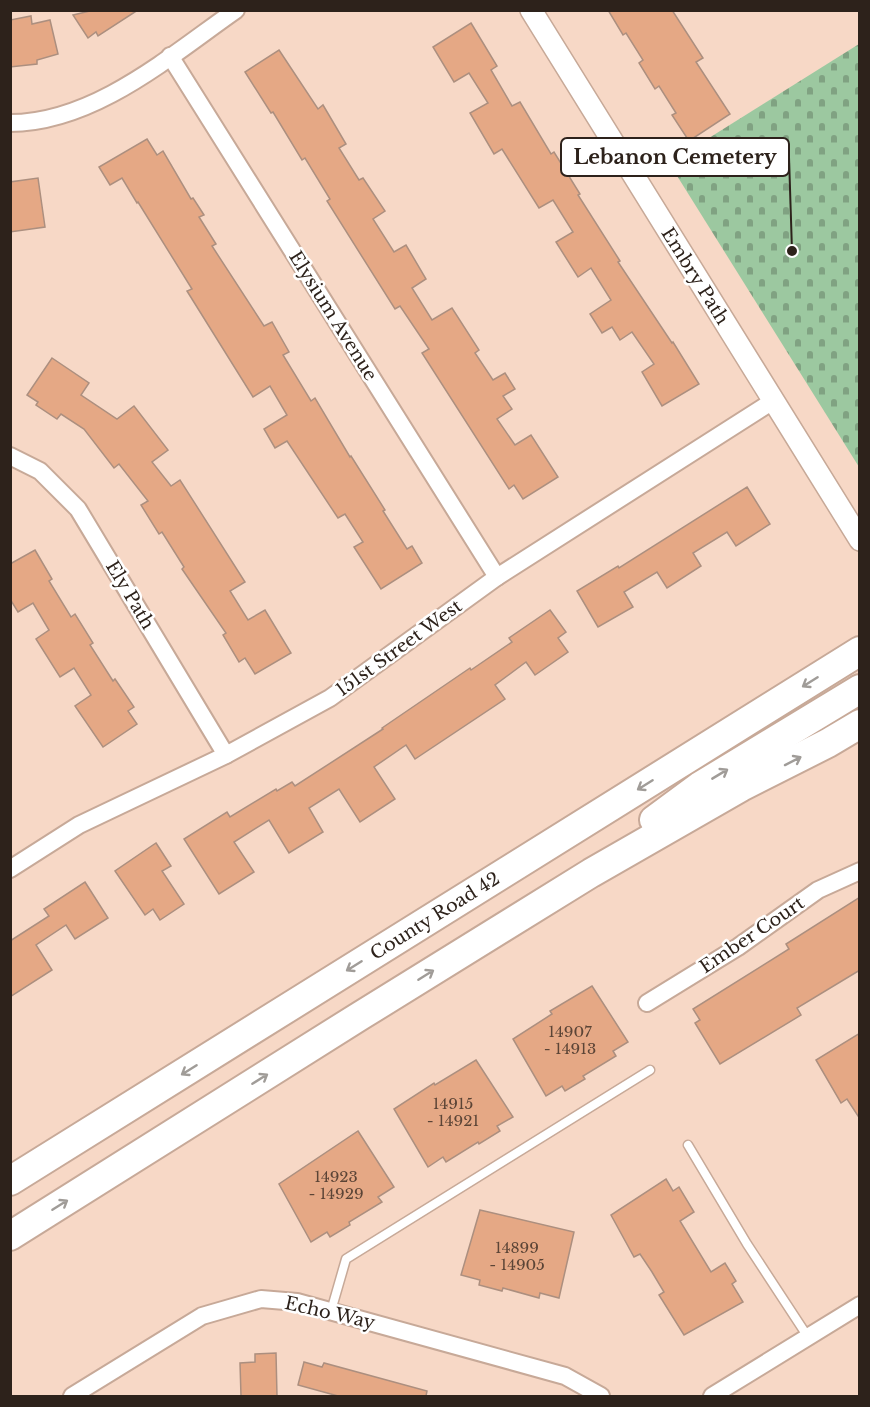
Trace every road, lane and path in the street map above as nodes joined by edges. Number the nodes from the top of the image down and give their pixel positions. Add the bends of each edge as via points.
1 (236, 10) edge
2 (531, 10) edge
3 (170, 56) junction
4 (10, 123) edge
5 (773, 401) junction
6 (10, 456) edge
7 (860, 540) edge
8 (497, 577) junction
9 (860, 651) edge
10 (860, 689) edge
11 (860, 724) edge
12 (226, 755) junction
13 (10, 869) edge
14 (860, 871) edge
15 (591, 873) junction
16 (647, 1003) dead end
17 (650, 1070) dead end
18 (688, 1145) dead end
19 (10, 1181) edge
20 (10, 1236) edge
21 (860, 1305) edge
22 (331, 1311) junction
23 (808, 1336) junction
24 (72, 1396) edge
25 (601, 1396) edge
26 (712, 1396) edge

1 - 3 street
2 - 5 street, Embry Path
3 - 4 street via 116,92 72,113
3 - 8 street, Elysium Avenue
5 - 7 street, Embry Path
5 - 8 street, 151st Street West
6 - 12 street, Ely Path via 40,471 78,509
8 - 12 street, 151st Street West via 330,699
9 -> 19 highway, County Road 42
15 -> 10 highway via 610,853 700,786
15 -> 11 highway
12 - 13 street, 151st Street West via 79,825
14 - 16 street, Ember Court via 818,890 738,947
20 -> 15 highway
17 - 22 lane via 346,1259
18 - 23 lane
21 - 23 street
22 - 24 street, Echo Way via 297,1302 261,1299 202,1316
22 - 25 street, Echo Way via 565,1376
23 - 26 street

